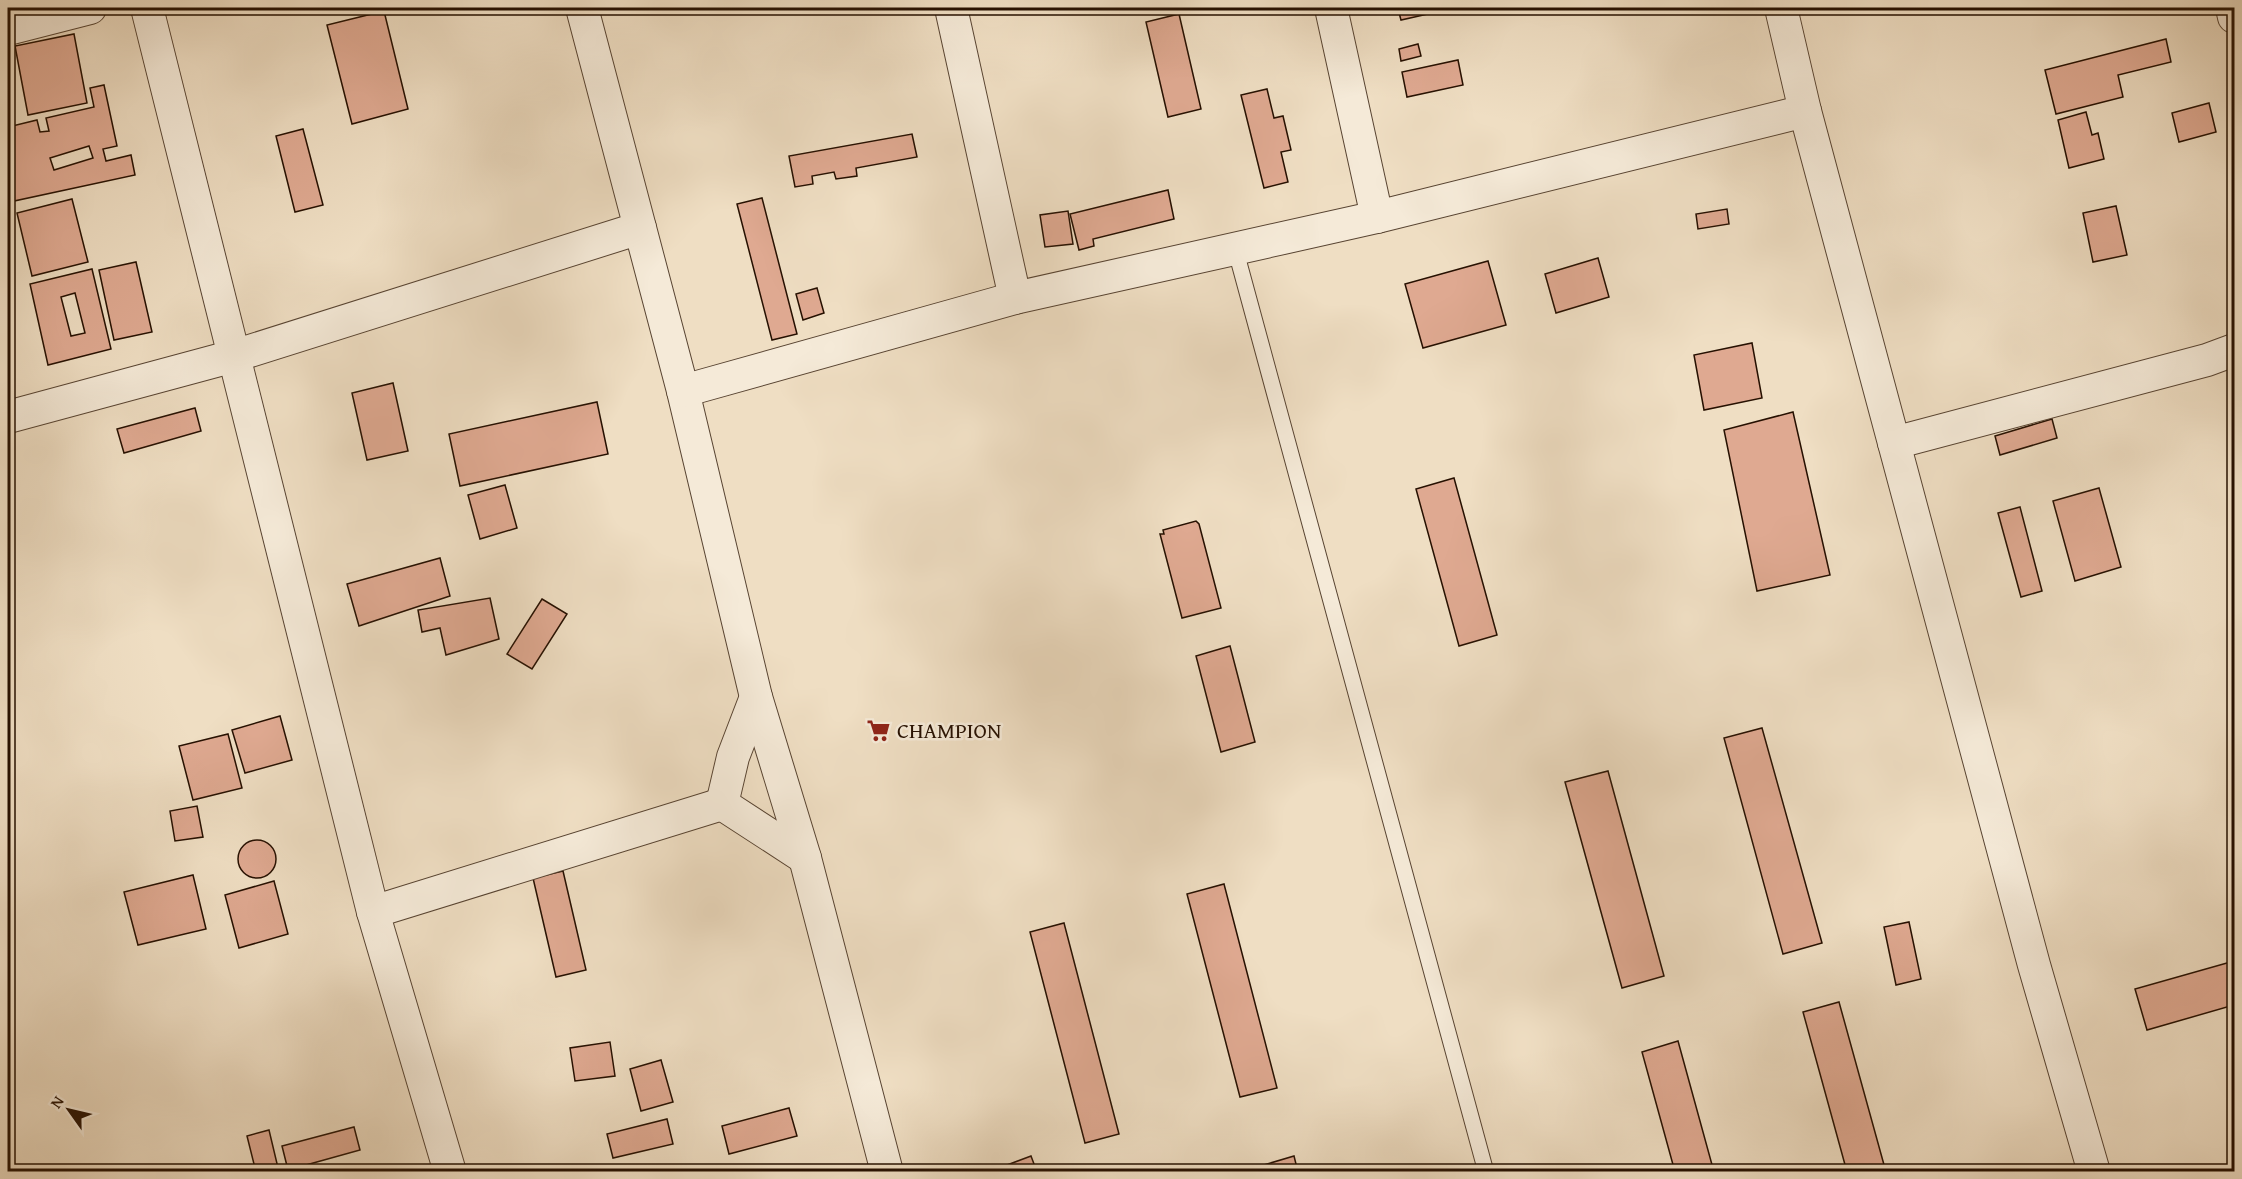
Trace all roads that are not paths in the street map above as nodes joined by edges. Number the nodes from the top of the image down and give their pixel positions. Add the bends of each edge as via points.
1 (90, 8) edge
2 (147, 8) edge
3 (582, 8) edge
4 (951, 8) edge
5 (1331, 8) edge
6 (1781, 8) edge
7 (2232, 8) edge
8 (2235, 17) edge
9 (8, 29) edge
10 (1805, 111) junction
11 (1377, 217) junction
12 (640, 228) junction
13 (1235, 248) junction
14 (1015, 298) junction
15 (2235, 350) edge
16 (234, 356) junction
17 (682, 391) junction
18 (8, 417) edge
19 (1894, 443) junction
20 (756, 697) junction
21 (722, 804) junction
22 (805, 858) junction
23 (373, 912) junction
24 (450, 1172) edge
25 (887, 1172) edge
26 (1486, 1172) edge
27 (2094, 1172) edge

1 - 9 street
2 - 16 street
3 - 12 street
4 - 14 street
5 - 11 street
6 - 10 street
7 - 8 street
10 - 11 street
10 - 19 street
11 - 13 street
12 - 16 street
12 - 17 street
13 - 14 street
13 - 26 lane
14 - 17 street
15 - 19 street
16 - 18 street
16 - 23 street
17 - 20 street
19 - 27 street via 2034,965
20 - 21 street via 733,757
20 - 22 street
21 - 22 street
21 - 23 street
22 - 25 street
23 - 24 street

